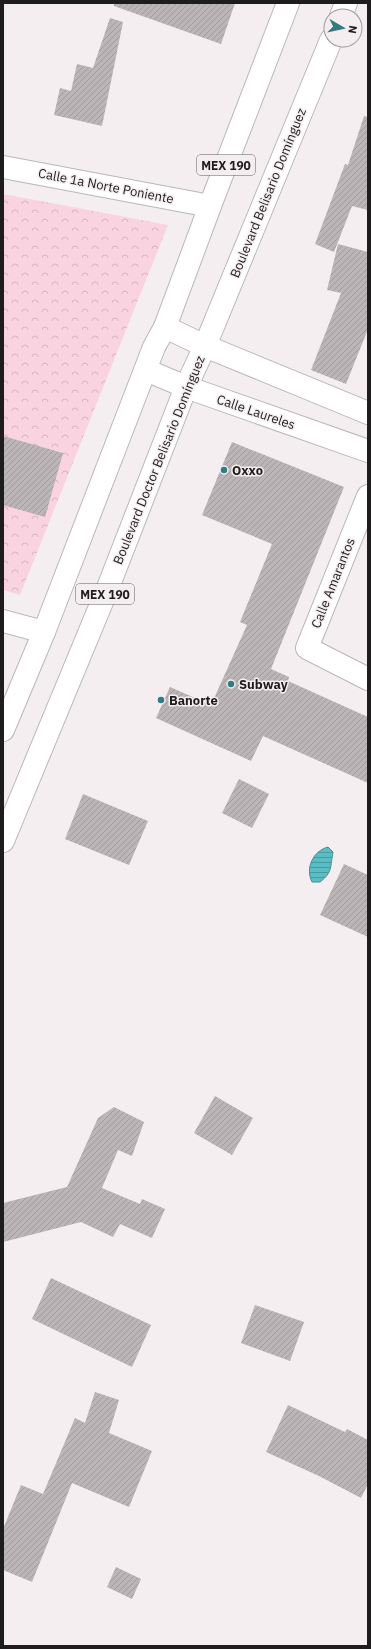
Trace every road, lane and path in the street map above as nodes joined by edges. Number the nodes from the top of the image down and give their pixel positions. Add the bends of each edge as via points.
1 (288, 3) edge
2 (328, 48) edge
3 (3, 167) edge
4 (210, 206) junction
5 (165, 327) junction
6 (205, 346) junction
7 (146, 370) junction
8 (186, 388) junction
9 (368, 413) edge
10 (368, 451) edge
11 (368, 496) edge
12 (3, 621) edge
13 (44, 632) junction
14 (368, 680) edge
15 (3, 730) edge
16 (3, 841) edge

1 - 4 main road, MEX 190
2 - 6 main road, Boulevard Belisario Domínguez / MEX 190
3 - 4 main road, Calle 1a Norte Poniente
4 - 5 main road, MEX 190
5 - 6 main road
5 - 7 main road, MEX 190
6 - 8 main road, Boulevard Doctor Belisario Domínguez / MEX 190
6 - 9 main road
7 - 8 main road, Calle Laureles
7 - 13 main road, MEX 190
8 - 10 main road, Calle Laureles
8 - 16 main road, Boulevard Doctor Belisario Domínguez / MEX 190 via 109,585
11 - 14 main road, Calle Amarantos via 307,648
12 - 13 main road
13 - 15 main road, MEX 190

